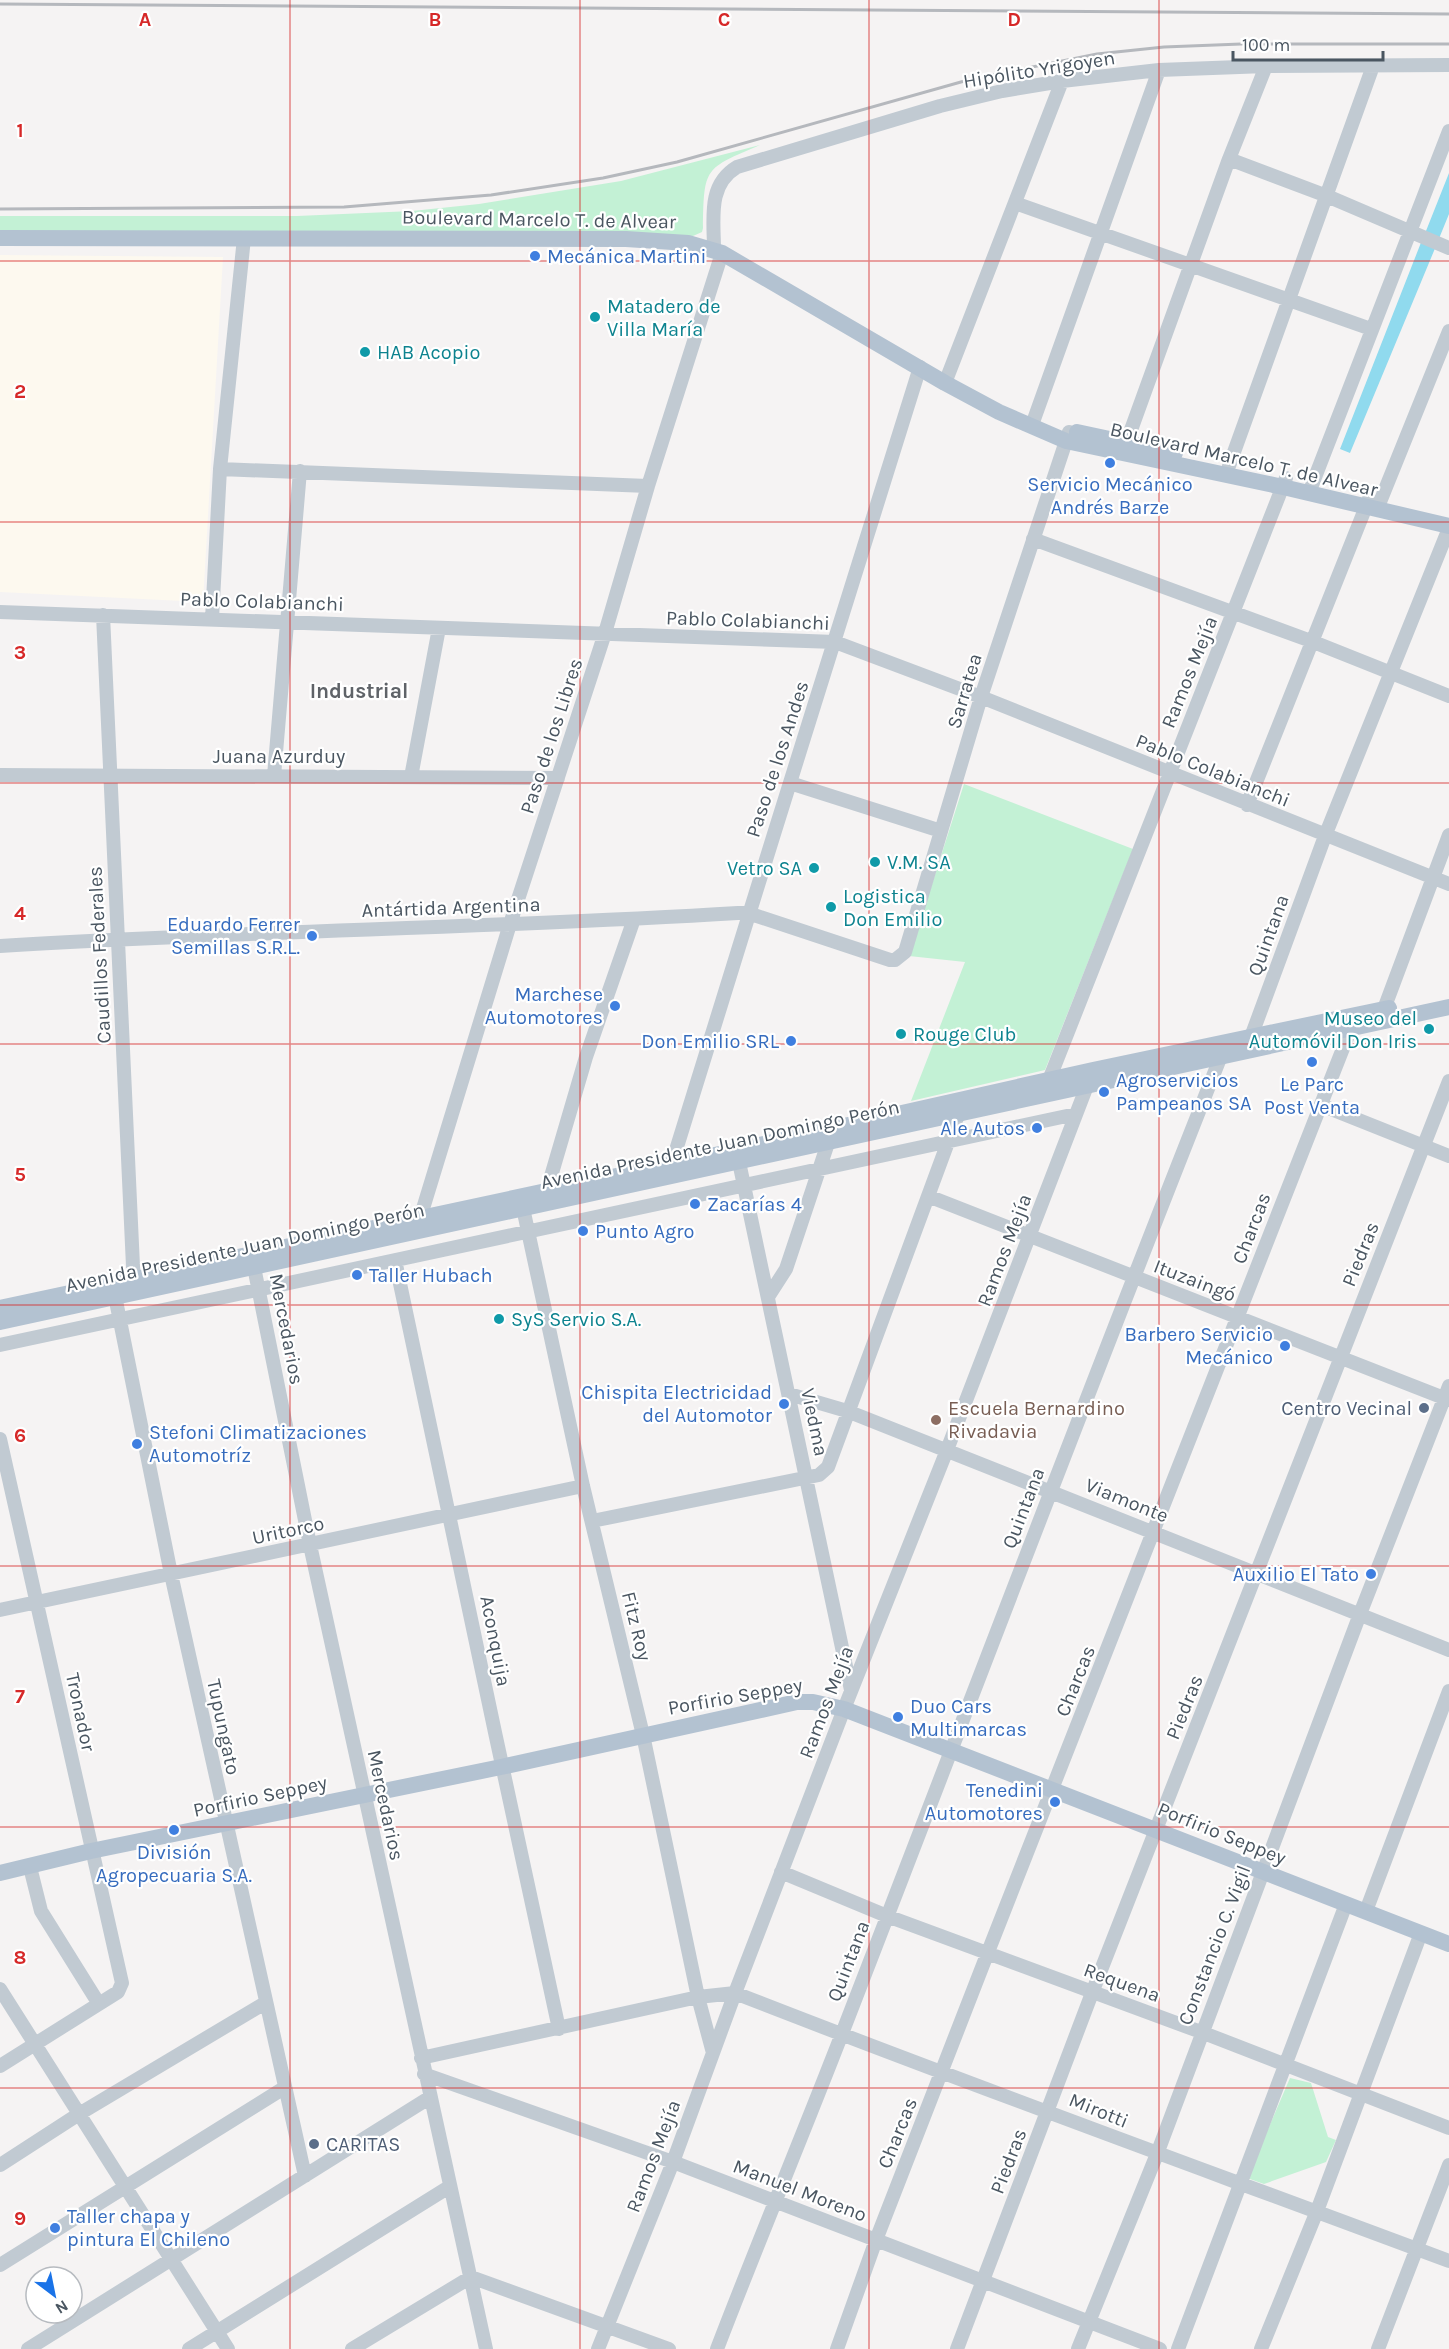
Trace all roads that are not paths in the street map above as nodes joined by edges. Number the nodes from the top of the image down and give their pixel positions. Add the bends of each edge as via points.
1 (1449, 65) edge
2 (1266, 66) junction
3 (1372, 66) junction
4 (1158, 70) junction
5 (1062, 81) junction
6 (1449, 131) edge
7 (1229, 159) junction
8 (1326, 196) junction
9 (1015, 202) junction
10 (1102, 232) junction
11 (1417, 235) junction
12 (0, 238) edge
13 (244, 238) junction
14 (1443, 246) edge
15 (718, 252) junction
16 (1190, 266) junction
17 (1287, 300) junction
18 (1371, 329) junction
19 (1449, 331) edge
20 (1435, 366) junction
21 (920, 367) junction
22 (1449, 372) edge
23 (945, 383) junction
24 (1032, 425) junction
25 (1068, 436) junction
26 (1127, 441) junction
27 (1229, 466) junction
28 (220, 469) junction
29 (300, 471) junction
30 (1284, 483) junction
31 (1312, 485) junction
32 (648, 486) junction
33 (1372, 503) junction
34 (1449, 516) edge
35 (1449, 527) edge
36 (1034, 539) junction
37 (0, 612) edge
38 (1234, 613) junction
39 (103, 615) junction
40 (212, 619) junction
41 (288, 622) junction
42 (621, 627) dead end
43 (439, 628) junction
44 (605, 633) junction
45 (836, 638) junction
46 (1311, 642) junction
47 (1392, 673) junction
48 (1449, 696) edge
49 (981, 697) junction
50 (1169, 773) junction
51 (110, 774) junction
52 (0, 775) edge
53 (274, 776) junction
54 (411, 777) junction
55 (558, 778) junction
56 (790, 783) junction
57 (1247, 805) junction
58 (941, 831) junction
59 (1449, 835) edge
60 (1325, 836) junction
61 (1432, 877) junction
62 (1449, 884) edge
63 (748, 913) junction
64 (634, 919) junction
65 (510, 924) junction
66 (118, 939) junction
67 (0, 946) edge
68 (895, 960) joint
69 (1449, 995) edge
70 (1449, 1007) edge
71 (1384, 1009) junction
72 (1351, 1028) junction
73 (1251, 1037) junction
74 (1221, 1056) junction
75 (1090, 1077) junction
76 (1049, 1080) junction
77 (1449, 1081) edge
78 (1321, 1105) junction
79 (1076, 1114) junction
80 (958, 1115) junction
81 (948, 1142) junction
82 (828, 1143) junction
83 (1424, 1146) junction
84 (1449, 1156) edge
85 (740, 1162) junction
86 (672, 1163) junction
87 (819, 1169) junction
88 (744, 1185) junction
89 (547, 1190) junction
90 (928, 1196) junction
91 (523, 1208) junction
92 (418, 1224) junction
93 (528, 1232) junction
94 (1030, 1236) junction
95 (395, 1260) junction
96 (254, 1267) junction
97 (1133, 1276) junction
98 (134, 1286) junction
99 (259, 1290) junction
100 (115, 1296) junction
101 (768, 1297) junction
102 (0, 1308) edge
103 (1238, 1317) junction
104 (120, 1320) junction
105 (0, 1322) edge
106 (0, 1345) edge
107 (1340, 1357) junction
108 (789, 1394) junction
109 (1447, 1395) edge
110 (847, 1411) junction
111 (0, 1439) edge
112 (947, 1450) junction
113 (806, 1477) junction
114 (583, 1486) junction
115 (1050, 1491) junction
116 (450, 1515) junction
117 (592, 1521) junction
118 (1155, 1532) junction
119 (310, 1545) junction
120 (1258, 1573) junction
121 (171, 1574) junction
122 (36, 1602) junction
123 (0, 1610) edge
124 (1360, 1614) junction
125 (1449, 1650) edge
126 (851, 1690) junction
127 (1449, 1691) edge
128 (844, 1709) junction
129 (643, 1735) junction
130 (950, 1749) junction
131 (501, 1767) junction
132 (1053, 1788) junction
133 (364, 1796) junction
134 (226, 1824) junction
135 (1156, 1829) junction
136 (92, 1851) junction
137 (30, 1867) junction
138 (781, 1872) junction
139 (0, 1873) edge
140 (1263, 1873) junction
141 (1346, 1904) junction
142 (1366, 1911) junction
143 (887, 1916) junction
144 (1421, 1933) junction
145 (1449, 1944) edge
146 (988, 1952) junction
147 (0, 1989) edge
148 (735, 1993) junction
149 (1092, 1993) junction
150 (698, 1997) junction
151 (265, 2003) junction
152 (99, 2004) junction
153 (559, 2030) junction
154 (1201, 2032) junction
155 (842, 2035) junction
156 (34, 2045) junction
157 (713, 2053) junction
158 (421, 2058) junction
159 (1286, 2065) junction
160 (0, 2066) edge
161 (943, 2071) junction
162 (424, 2074) junction
163 (284, 2088) junction
164 (1360, 2094) junction
165 (429, 2098) junction
166 (1047, 2110) junction
167 (79, 2114) junction
168 (1449, 2128) edge
169 (1157, 2154) junction
170 (673, 2162) junction
171 (0, 2165) edge
172 (1449, 2165) edge
173 (304, 2176) junction
174 (1241, 2183) junction
175 (125, 2187) junction
176 (449, 2187) junction
177 (774, 2201) junction
178 (1317, 2211) junction
179 (876, 2240) junction
180 (1417, 2249) junction
181 (171, 2260) junction
182 (1449, 2261) edge
183 (0, 2265) edge
184 (471, 2277) junction
185 (983, 2281) junction
186 (1089, 2322) junction
187 (608, 2325) junction
188 (217, 2332) junction
189 (28, 2349) edge
190 (189, 2349) edge
191 (228, 2349) edge
192 (352, 2349) edge
193 (486, 2349) edge
194 (598, 2349) edge
195 (669, 2349) edge
196 (717, 2349) edge
197 (837, 2349) edge
198 (957, 2349) edge
199 (1078, 2349) edge
200 (1160, 2349) edge
201 (1178, 2349) edge
202 (1261, 2349) edge
203 (1378, 2349) edge

1 - 3 street, Hipólito Yrigoyen
2 - 3 street, Hipólito Yrigoyen
2 - 4 street, Hipólito Yrigoyen
2 - 7 street
3 - 8 street
4 - 5 street, Hipólito Yrigoyen
4 - 10 street
5 - 9 street
5 - 15 street, Hipólito Yrigoyen via 950,104 737,167 722,178 717,189
6 - 11 street
7 - 8 street
7 - 16 street
8 - 11 street
8 - 17 street
9 - 10 street
9 - 23 street
10 - 16 street
10 - 24 street
11 - 14 street
11 - 18 street
12 - 13 main road, Boulevard Marcelo T. de Alvear
13 - 15 main road, Boulevard Marcelo T. de Alvear via 626,239 688,243
13 - 28 street
15 - 21 main road, Boulevard Marcelo T. de Alvear
15 - 32 street, Paso de los Libres
16 - 17 street
16 - 26 street
17 - 18 street
17 - 27 street
18 - 31 street
19 - 20 street
20 - 22 street
20 - 33 street
21 - 23 main road, Boulevard Marcelo T. de Alvear
21 - 45 street, Paso de los Andes
23 - 24 main road, Boulevard Marcelo T. de Alvear
24 - 25 main road, Boulevard Marcelo T. de Alvear
25 - 26 main road, Boulevard Marcelo T. de Alvear
25 - 30 main road, Boulevard Marcelo T. de Alvear
25 - 36 street, Sarratea
26 - 27 main road, Boulevard Marcelo T. de Alvear
27 - 30 main road, Boulevard Marcelo T. de Alvear
28 - 29 street
28 - 40 street
29 - 32 street
29 - 41 street
30 - 31 main road, Boulevard Marcelo T. de Alvear
30 - 33 main road, Boulevard Marcelo T. de Alvear
30 - 38 street, Ramos Mejía
31 - 33 main road, Boulevard Marcelo T. de Alvear
32 - 44 street, Paso de los Libres
33 - 34 main road, Boulevard Marcelo T. de Alvear
33 - 35 main road, Boulevard Marcelo T. de Alvear
33 - 46 street
35 - 47 street, Quintana
36 - 38 street
36 - 49 street, Sarratea
37 - 39 street, Pablo Colabianchi
38 - 46 street
38 - 50 street, Ramos Mejía
39 - 40 street, Pablo Colabianchi
39 - 51 street, Caudillos Federales
40 - 41 street, Pablo Colabianchi
41 - 43 street, Pablo Colabianchi
41 - 53 street
42 - 45 street
43 - 44 street, Pablo Colabianchi
43 - 54 street
44 - 45 street, Pablo Colabianchi
44 - 55 street, Paso de los Libres
45 - 49 street, Pablo Colabianchi
45 - 56 street, Paso de los Andes
46 - 47 street
46 - 57 street
47 - 48 street
47 - 60 street, Quintana
49 - 50 street, Pablo Colabianchi
49 - 58 street, Sarratea
50 - 57 street, Pablo Colabianchi
50 - 76 street, Ramos Mejía
51 - 52 street, Juana Azurduy
51 - 53 street, Juana Azurduy
51 - 66 street, Caudillos Federales
53 - 54 street, Juana Azurduy
54 - 55 street, Juana Azurduy
55 - 65 street, Paso de los Libres
56 - 58 street
56 - 63 street, Paso de los Andes
57 - 60 street, Pablo Colabianchi
58 - 68 street, Sarratea via 905,952
59 - 61 street
60 - 61 street, Pablo Colabianchi
60 - 73 street, Quintana
61 - 62 street, Pablo Colabianchi
61 - 71 street
63 - 64 street, Antártida Argentina
63 - 68 street, Antártida Argentina
63 - 86 street, Paso de los Andes
64 - 65 street, Antártida Argentina
64 - 89 street via 586,1057
65 - 66 street, Antártida Argentina
65 - 92 street, Paso de los Libres
66 - 67 street, Antártida Argentina
66 - 98 street, Caudillos Federales
69 - 71 main road, Avenida Presidente Juan Domingo Perón
70 - 72 main road, Avenida Presidente Juan Domingo Perón
71 - 73 main road, Avenida Presidente Juan Domingo Perón
72 - 74 main road, Avenida Presidente Juan Domingo Perón
72 - 78 street, Charcas
73 - 74 street
73 - 75 main road, Avenida Presidente Juan Domingo Perón
74 - 75 main road, Avenida Presidente Juan Domingo Perón
74 - 97 street, Quintana
75 - 76 main road, Avenida Presidente Juan Domingo Perón
75 - 79 street, Ramos Mejía
75 - 80 main road, Avenida Presidente Juan Domingo Perón
76 - 86 main road, Avenida Presidente Juan Domingo Perón
77 - 83 street, Piedras
78 - 83 street
78 - 103 street, Charcas
79 - 81 street
79 - 94 street, Ramos Mejía
80 - 81 street
80 - 82 main road, Avenida Presidente Juan Domingo Perón
81 - 87 street
81 - 90 street
82 - 85 main road, Avenida Presidente Juan Domingo Perón
82 - 87 street
83 - 84 street
83 - 107 street, Piedras
85 - 88 street, Viedma
85 - 91 main road, Avenida Presidente Juan Domingo Perón
86 - 89 main road, Avenida Presidente Juan Domingo Perón
87 - 88 street
87 - 101 street via 786,1269
88 - 93 street
88 - 101 street, Viedma
89 - 92 main road, Avenida Presidente Juan Domingo Perón
90 - 94 street, Ituzaingó
90 - 110 street
91 - 92 main road, Avenida Presidente Juan Domingo Perón
91 - 93 street, Fitz Roy
92 - 96 main road, Avenida Presidente Juan Domingo Perón
92 - 98 main road, Avenida Presidente Juan Domingo Perón
93 - 95 street
93 - 114 street, Fitz Roy
94 - 97 street, Ituzaingó
94 - 112 street, Ramos Mejía
95 - 99 street
95 - 116 street, Aconquija
96 - 98 main road, Avenida Presidente Juan Domingo Perón
96 - 99 street, Mercedarios
97 - 103 street, Ituzaingó
97 - 115 street, Quintana
98 - 100 main road, Avenida Presidente Juan Domingo Perón
98 - 102 main road, Avenida Presidente Juan Domingo Perón
99 - 104 street
99 - 119 street, Mercedarios
100 - 104 street, Tupungato
100 - 105 main road, Avenida Presidente Juan Domingo Perón
101 - 108 street, Viedma
103 - 107 street, Ituzaingó
103 - 118 street, Charcas
104 - 106 street
104 - 121 street, Tupungato
107 - 109 street, Ituzaingó
107 - 120 street, Piedras
108 - 110 street, Viamonte
108 - 113 street, Viedma
109 - 124 street, Constancio C. Vigil
110 - 112 street, Viamonte
110 - 113 street via 828,1467
111 - 122 street, Tronador
112 - 115 street, Viamonte
112 - 126 street, Ramos Mejía
113 - 117 street
113 - 126 street, Viedma
114 - 116 street, Uritorco
114 - 117 street, Fitz Roy
115 - 118 street, Viamonte
115 - 130 street, Quintana
116 - 119 street, Uritorco
116 - 131 street, Aconquija
117 - 129 street, Fitz Roy
118 - 120 street, Viamonte
118 - 132 street, Charcas
119 - 121 street, Uritorco
119 - 133 street, Mercedarios
120 - 124 street, Viamonte
120 - 135 street, Piedras
121 - 122 street, Uritorco
121 - 134 street, Tupungato
122 - 123 street, Uritorco
122 - 136 street, Tronador
124 - 125 street, Viamonte
124 - 140 street, Constancio C. Vigil
126 - 128 street, Ramos Mejía
127 - 142 street
128 - 129 main road, Porfirio Seppey via 797,1702
128 - 130 main road, Porfirio Seppey
128 - 138 street, Ramos Mejía
129 - 131 main road, Porfirio Seppey
129 - 150 street, Fitz Roy
130 - 132 main road, Porfirio Seppey
130 - 143 street, Quintana
131 - 133 main road, Porfirio Seppey
131 - 153 street, Aconquija
132 - 135 main road, Porfirio Seppey
132 - 146 street, Charcas
133 - 134 main road, Porfirio Seppey
133 - 158 street, Mercedarios
134 - 136 main road, Porfirio Seppey
134 - 151 street, Tupungato
135 - 140 main road, Porfirio Seppey
135 - 149 street, Piedras
136 - 137 main road, Porfirio Seppey
136 - 152 street, Tronador via 122,1983 118,1992
137 - 139 main road, Porfirio Seppey
137 - 152 street via 41,1911
138 - 143 street, Requena
138 - 148 street, Ramos Mejía
140 - 141 main road, Porfirio Seppey
140 - 154 street, Constancio C. Vigil
141 - 142 main road, Porfirio Seppey
141 - 159 street
142 - 144 main road, Porfirio Seppey
143 - 146 street, Requena
143 - 155 street, Quintana
144 - 145 main road, Porfirio Seppey
144 - 164 street
146 - 149 street, Requena
146 - 161 street, Charcas
147 - 156 street
148 - 150 street
148 - 155 street, Mirotti
148 - 157 street, Ramos Mejía
149 - 154 street, Requena
149 - 166 street, Piedras
150 - 153 street
150 - 157 street, Fitz Roy
151 - 163 street, Tupungato
151 - 167 street
152 - 156 street
153 - 158 street
154 - 159 street, Requena
154 - 169 street, Constancio C. Vigil
155 - 161 street, Mirotti
155 - 177 street, Quintana
156 - 160 street
156 - 167 street
157 - 170 street, Ramos Mejía
158 - 162 street, Mercedarios
159 - 164 street, Requena
159 - 174 street
161 - 166 street, Mirotti
161 - 179 street, Charcas
162 - 165 street, Mercedarios
162 - 170 street, Manuel Moreno
163 - 173 street, Tupungato
163 - 175 street
164 - 168 street, Requena
164 - 178 street
165 - 173 street
165 - 176 street, Mercedarios
166 - 169 street, Mirotti
166 - 185 street, Piedras
167 - 171 street
167 - 175 street
169 - 174 street, Mirotti
169 - 186 street, Constancio C. Vigil
170 - 177 street, Manuel Moreno
170 - 187 street, Ramos Mejía
172 - 180 street
173 - 181 street
174 - 178 street, Mirotti
174 - 201 street
175 - 181 street
175 - 183 street
176 - 184 street, Mercedarios
176 - 188 street
177 - 179 street, Manuel Moreno
177 - 196 street, Quintana
178 - 180 street, Mirotti
178 - 202 street
179 - 185 street, Manuel Moreno
179 - 197 street, Charcas
180 - 182 street, Mirotti
180 - 203 street
181 - 188 street
181 - 189 street
184 - 187 street
184 - 192 street
184 - 193 street, Mercedarios
185 - 186 street, Manuel Moreno
185 - 198 street, Piedras
186 - 199 street, Constancio C. Vigil
186 - 200 street, Manuel Moreno
187 - 194 street, Ramos Mejía
187 - 195 street
188 - 190 street
188 - 191 street

